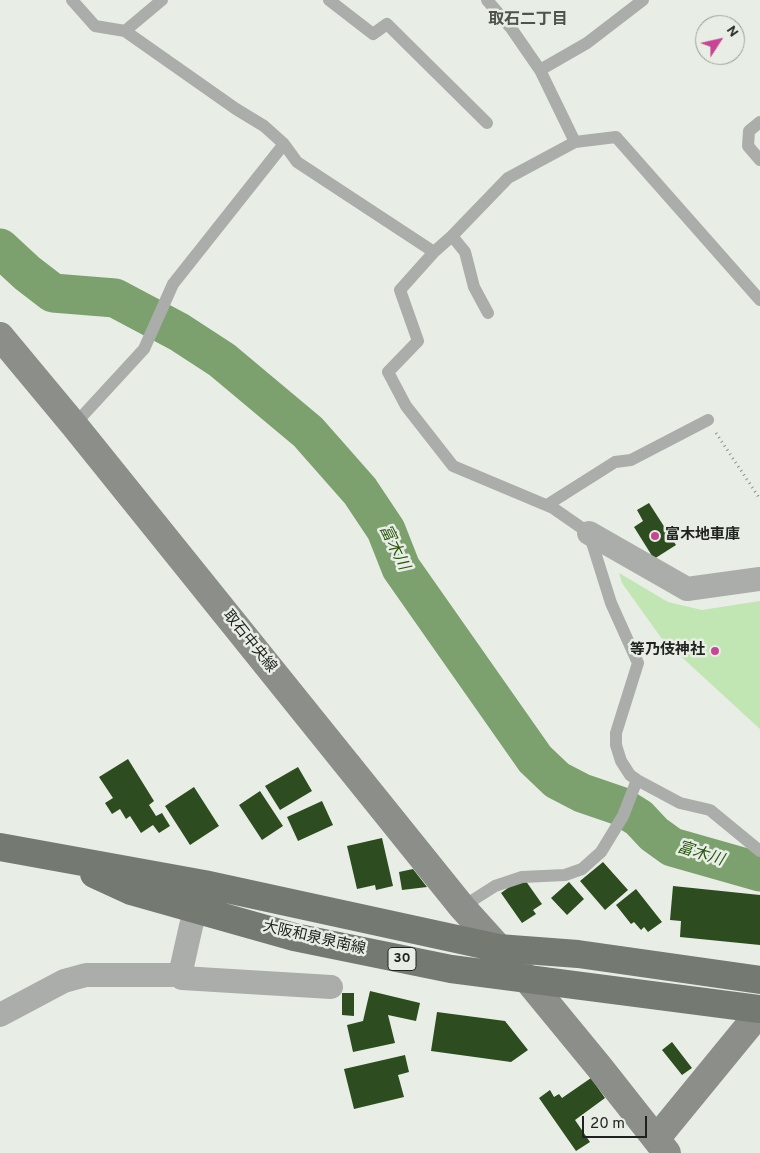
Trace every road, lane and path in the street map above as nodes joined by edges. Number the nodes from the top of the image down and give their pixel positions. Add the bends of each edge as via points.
1 (72, 0) edge
2 (162, 0) edge
3 (329, 0) edge
4 (487, 0) edge
5 (643, 0) edge
6 (125, 31) junction
7 (540, 70) junction
8 (487, 122) dead end
9 (760, 122) edge
10 (575, 142) junction
11 (284, 144) junction
12 (760, 160) edge
13 (452, 236) junction
14 (434, 252) junction
15 (760, 300) edge
16 (488, 313) dead end
17 (0, 336) edge
18 (708, 420) joint
19 (74, 425) junction
20 (760, 499) edge
21 (547, 505) junction
22 (589, 533) junction
23 (760, 578) edge
24 (637, 780) junction
25 (0, 847) edge
26 (760, 851) edge
27 (56, 857) junction
28 (204, 884) junction
29 (462, 908) junction
30 (195, 910) junction
31 (498, 948) junction
32 (180, 975) junction
33 (526, 978) junction
34 (760, 980) edge
35 (332, 987) dead end
36 (760, 1011) edge
37 (0, 1015) edge
38 (656, 1148) edge

1 - 6 lane via 95,26
2 - 6 lane
3 - 8 lane via 373,34 387,24
4 - 7 lane
5 - 7 lane via 587,43
6 - 11 lane via 264,126
7 - 10 lane
9 - 12 lane via 750,131 748,146
10 - 13 lane via 508,178
10 - 15 lane via 616,137
11 - 14 lane via 297,162
11 - 19 lane via 173,284 144,348
13 - 14 lane
13 - 16 lane via 465,252 474,286
14 - 21 lane via 400,290 418,340 388,372 406,406 452,466
17 - 19 street, 取石中央線
18 - 20 path
18 - 21 lane via 632,460 615,462
19 - 29 street, 取石中央線
21 - 22 lane
22 - 23 street via 687,589
22 - 24 lane via 611,603 638,663 616,733 621,761
24 - 26 lane via 680,803 710,810
24 - 29 lane via 623,816 600,852 582,869 565,875 522,877 495,886
25 - 27 main road, 大阪和泉泉南線 / 30
27 - 28 main road, 大阪和泉泉南線 / 30
27 - 30 main road, 大阪和泉泉南線 / 30 via 131,892
28 - 30 street
28 - 31 main road, 大阪和泉泉南線 / 30
29 - 31 street, 取石中央線
30 - 32 street
30 - 33 main road, 大阪和泉泉南線 / 30 via 294,937 452,969
31 - 33 street, 取石中央線
31 - 34 main road, 大阪和泉泉南線 / 30 via 578,954
32 - 35 street via 182,978
32 - 37 street via 86,975 64,981
33 - 36 main road, 大阪和泉泉南線 / 30
33 - 38 street, 取石中央線
36 - 38 street

